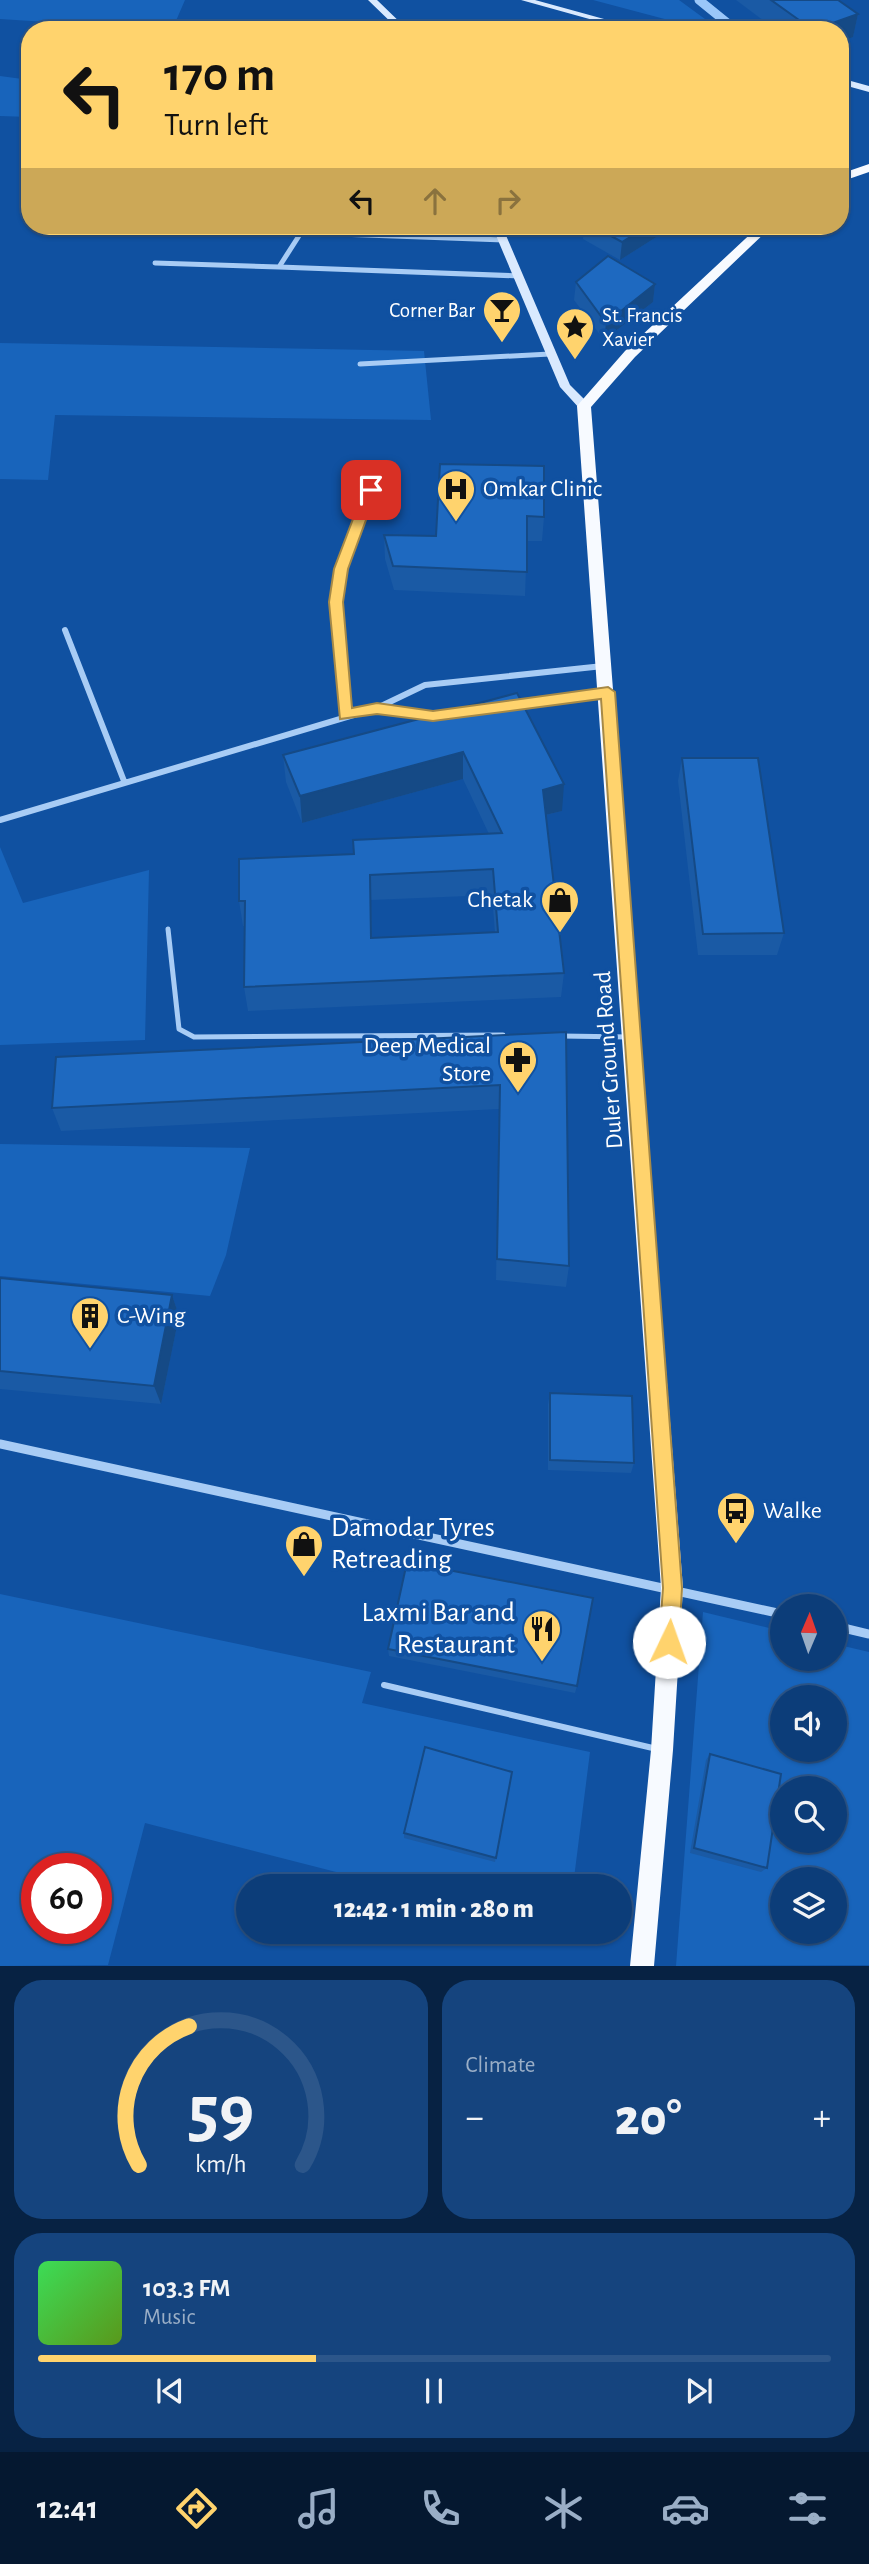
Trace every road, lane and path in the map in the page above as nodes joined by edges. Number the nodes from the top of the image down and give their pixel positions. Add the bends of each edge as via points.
1 (372, 0) edge
2 (525, 0) edge
3 (394, 21) edge
4 (606, 21) edge
5 (849, 83) edge
6 (869, 89) edge
7 (869, 168) edge
8 (849, 175) edge
9 (299, 235) edge
10 (366, 235) edge
11 (502, 235) edge
12 (749, 235) edge
13 (758, 235) edge
14 (504, 240) junction
15 (753, 240) junction
16 (155, 263) dead end
17 (279, 267) junction
18 (520, 275) junction
19 (550, 354) junction
20 (360, 364) dead end
21 (584, 406) junction
22 (371, 490) dead end
23 (65, 630) dead end
24 (605, 666) junction
25 (608, 692) junction
26 (503, 705) edge
27 (377, 708) junction
28 (444, 714) edge
29 (345, 715) junction
30 (124, 780) junction
31 (0, 820) edge
32 (168, 929) dead end
33 (510, 1035) edge
34 (551, 1036) edge
35 (632, 1037) junction
36 (0, 1444) edge
37 (672, 1588) junction
38 (770, 1611) edge
39 (847, 1629) edge
40 (869, 1634) edge
41 (384, 1685) dead end
42 (662, 1751) junction
43 (642, 1965) edge

1 - 3 main road
2 - 4 main road
5 - 6 main road
7 - 8 main road
9 - 17 street
10 - 14 street
11 - 14 main road
12 - 15 lane
13 - 15 main road
14 - 18 main road
15 - 21 main road via 630,354
16 - 17 street
17 - 18 street
18 - 19 main road
19 - 20 street
19 - 21 main road via 565,387
21 - 24 main road, Duler Ground Road
22 - 29 street via 341,569 336,602
23 - 30 street
24 - 25 main road, Duler Ground Road
24 - 27 street via 425,685
25 - 26 street
25 - 35 main road, Duler Ground Road
27 - 28 street via 404,714
27 - 29 street
29 - 30 street
30 - 31 street
32 - 33 lane via 179,1029 194,1037
34 - 35 lane
35 - 37 main road, Duler Ground Road
36 - 37 street
37 - 38 street
37 - 42 main road, Duler Ground Road
39 - 40 street
41 - 42 lane
42 - 43 main road, Duler Ground Road

